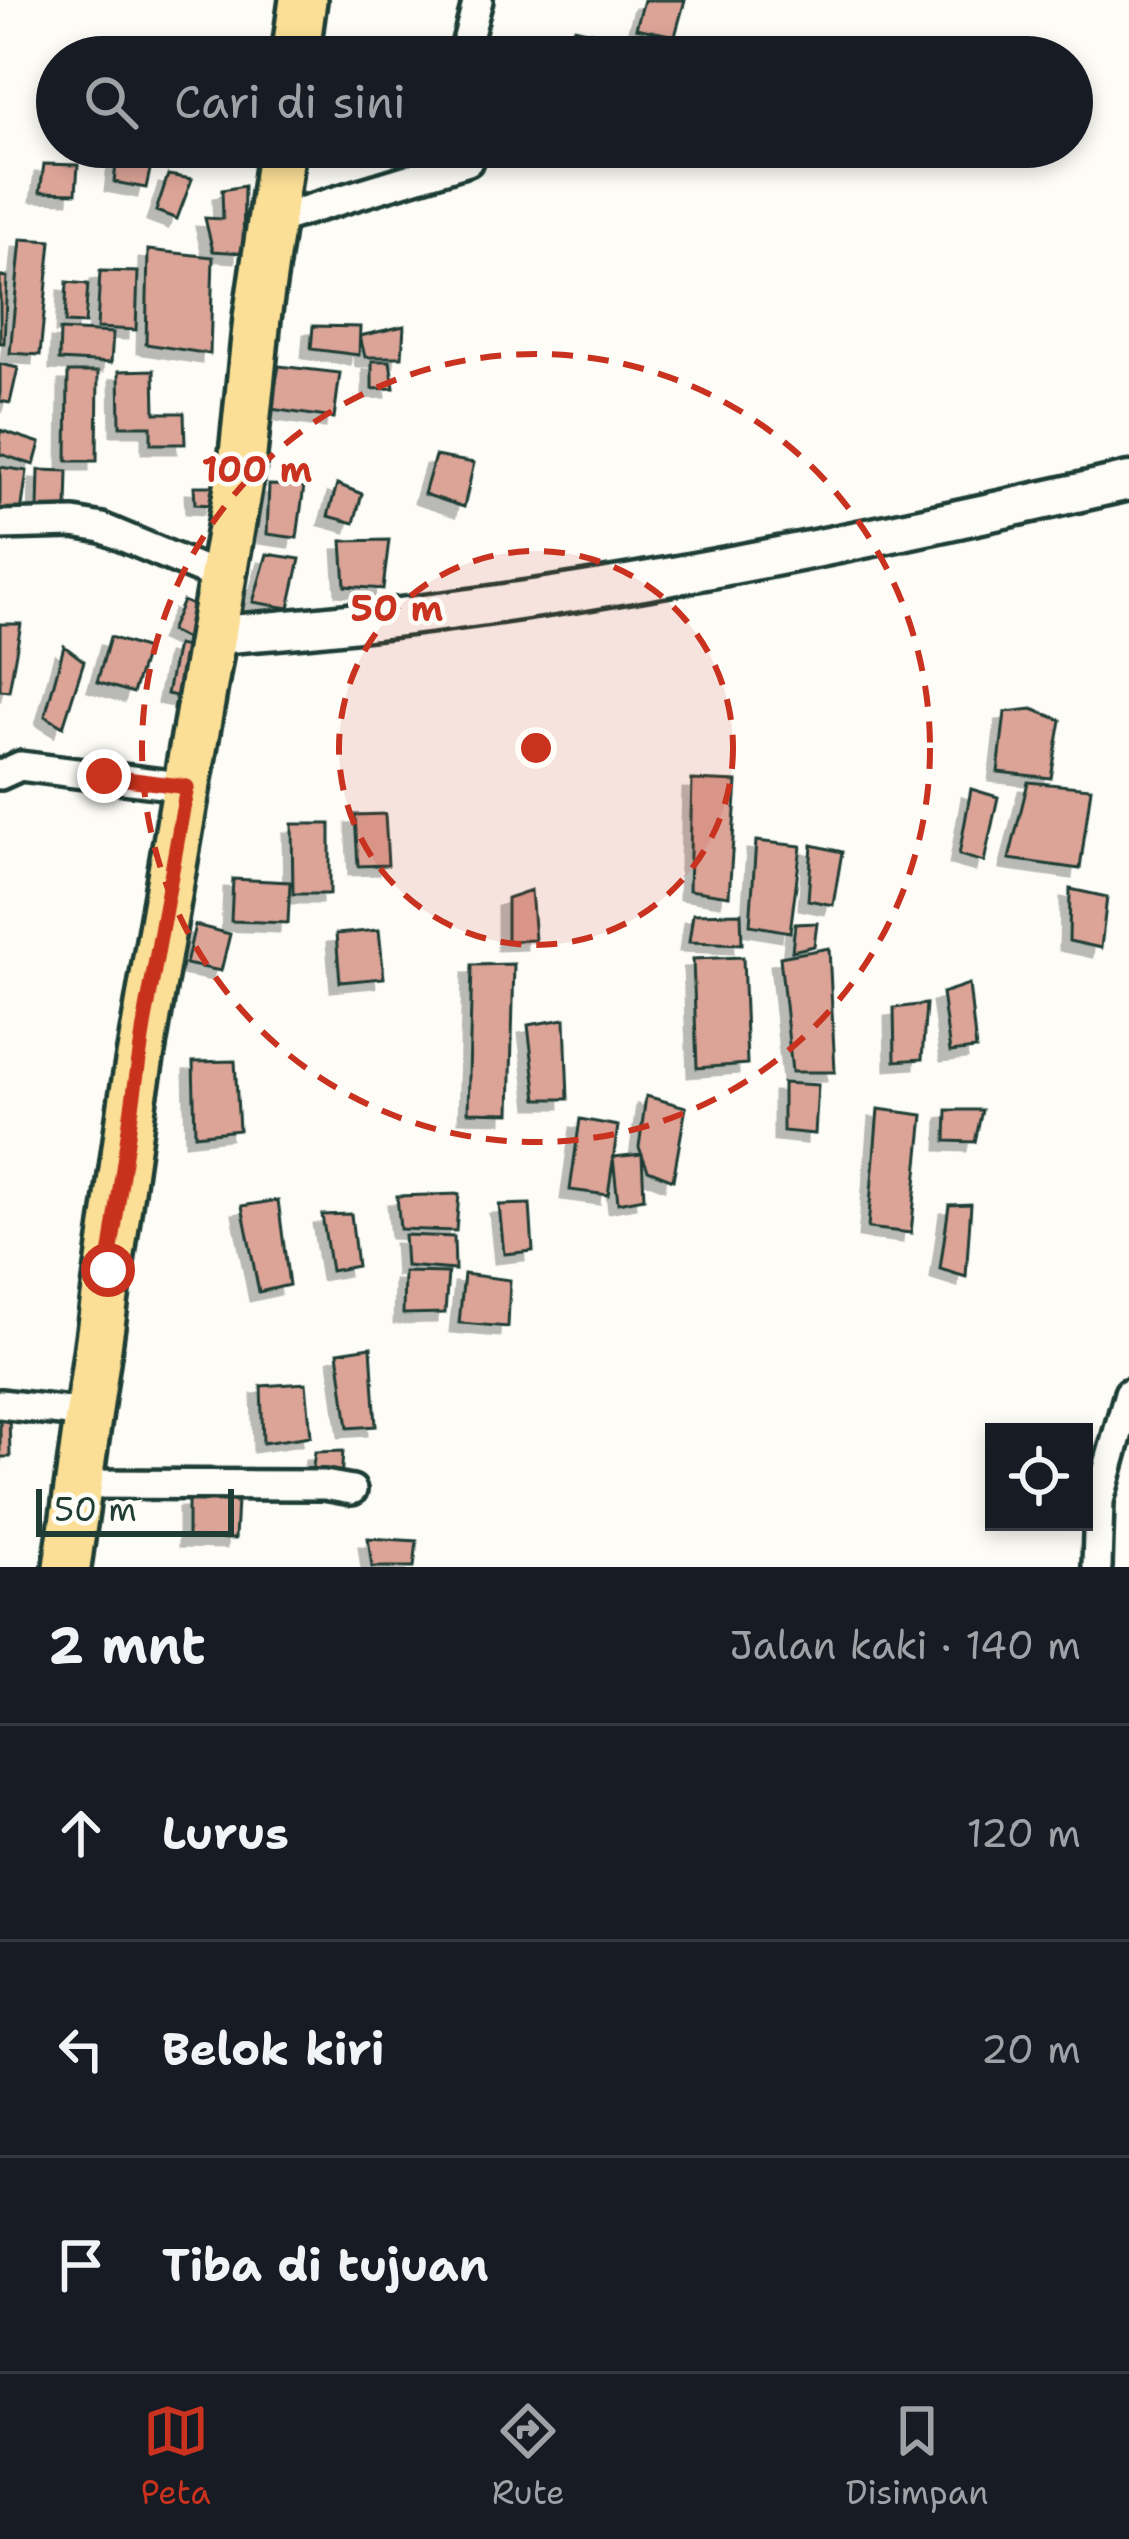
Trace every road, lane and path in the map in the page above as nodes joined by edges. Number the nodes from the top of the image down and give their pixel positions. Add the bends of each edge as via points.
1 (303, 0) edge
2 (478, 0) edge
3 (298, 36) edge
4 (469, 36) edge
5 (276, 168) edge
6 (446, 168) edge
7 (272, 221) junction
8 (1129, 481) edge
9 (0, 524) edge
10 (224, 578) junction
11 (214, 635) junction
12 (0, 775) edge
13 (187, 787) junction
14 (1129, 1393) edge
15 (0, 1404) edge
16 (87, 1414) junction
17 (77, 1484) junction
18 (352, 1490) dead end
19 (67, 1567) edge
20 (1097, 1567) edge

1 - 3 main road
2 - 4 street
5 - 7 main road
6 - 7 street
7 - 10 main road
8 - 11 street via 739,566 372,622
9 - 10 street via 102,528
10 - 11 main road
11 - 13 main road
12 - 13 street via 20,766
13 - 16 main road
14 - 20 street via 1099,1501
15 - 16 street
16 - 17 main road
17 - 18 street
17 - 19 main road

